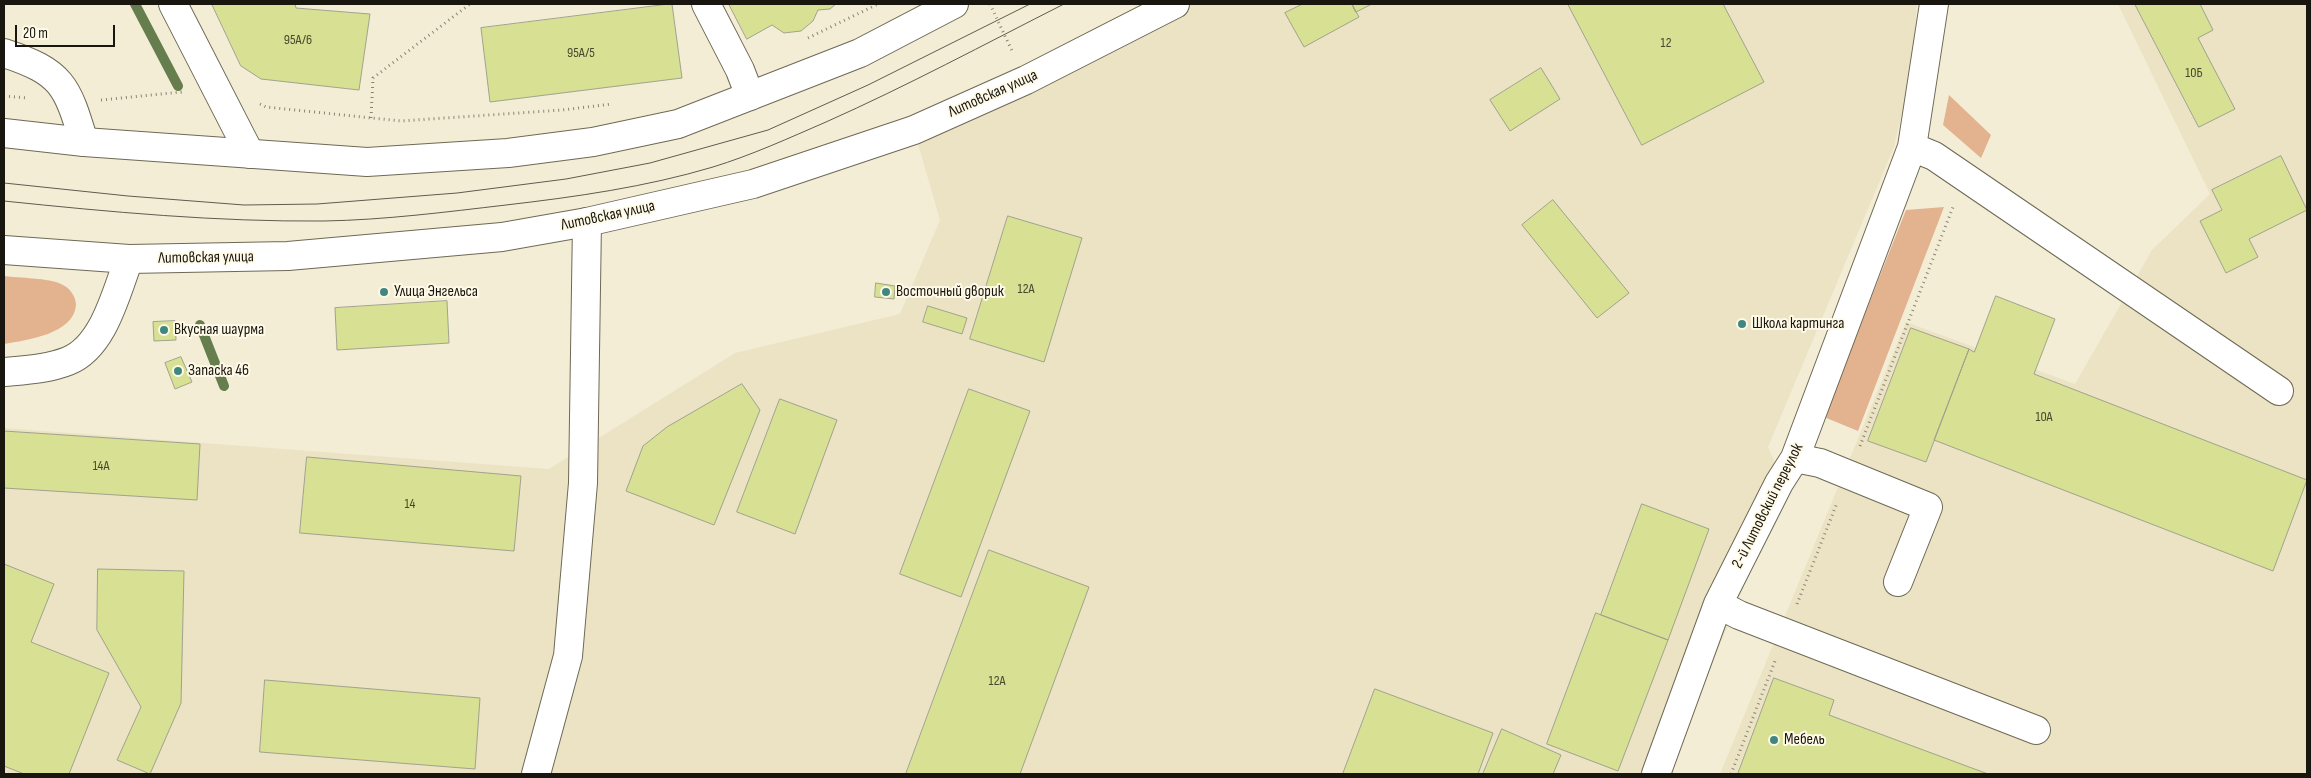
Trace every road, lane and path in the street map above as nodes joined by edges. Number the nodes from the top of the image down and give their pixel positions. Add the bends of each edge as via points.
1 (173, 4) edge
2 (470, 4) edge
3 (706, 4) edge
4 (878, 4) edge
5 (954, 4) edge
6 (1175, 4) edge
7 (1934, 4) edge
8 (800, 41) dead end
9 (4, 53) edge
10 (215, 88) junction
11 (156, 95) dead end
12 (750, 96) junction
13 (72, 103) junction
14 (617, 103) dead end
15 (371, 118) junction
16 (4, 133) edge
17 (84, 142) junction
18 (1923, 151) junction
19 (250, 154) junction
20 (587, 222) junction
21 (4, 250) edge
22 (129, 259) junction
23 (4, 372) edge
24 (2279, 391) dead end
25 (1795, 458) junction
26 (1849, 474) junction
27 (1898, 582) dead end
28 (1718, 604) junction
29 (1786, 632) junction
30 (2036, 730) dead end
31 (536, 774) edge
32 (1656, 774) edge
33 (1731, 774) edge

1 - 10 main road
2 - 15 path via 374,78
3 - 12 main road
4 - 8 path
5 - 12 main road via 860,53
6 - 20 main road, Литовская улица via 1026,80 914,130 753,184
7 - 18 main road, 2-й Литовский переулок
9 - 13 main road via 59,80
10 - 15 path via 266,107
10 - 19 main road
11 - 13 path
12 - 19 main road via 678,124 593,142 508,153 367,162
13 - 17 main road
14 - 15 path via 401,121
16 - 17 main road
17 - 19 main road
18 - 24 main road
18 - 25 main road, 2-й Литовский переулок
18 - 26 path via 1953,206
20 - 22 main road, Литовская улица via 502,237 288,256
20 - 31 main road via 583,483 568,656
21 - 22 main road, Литовская улица
22 - 23 main road via 98,336 86,350 69,361 51,366
25 - 26 main road
25 - 28 main road, 2-й Литовский переулок
26 - 27 main road via 1928,507
26 - 29 path
28 - 29 main road
28 - 32 main road, 2-й Литовский переулок
29 - 30 main road
29 - 33 path

